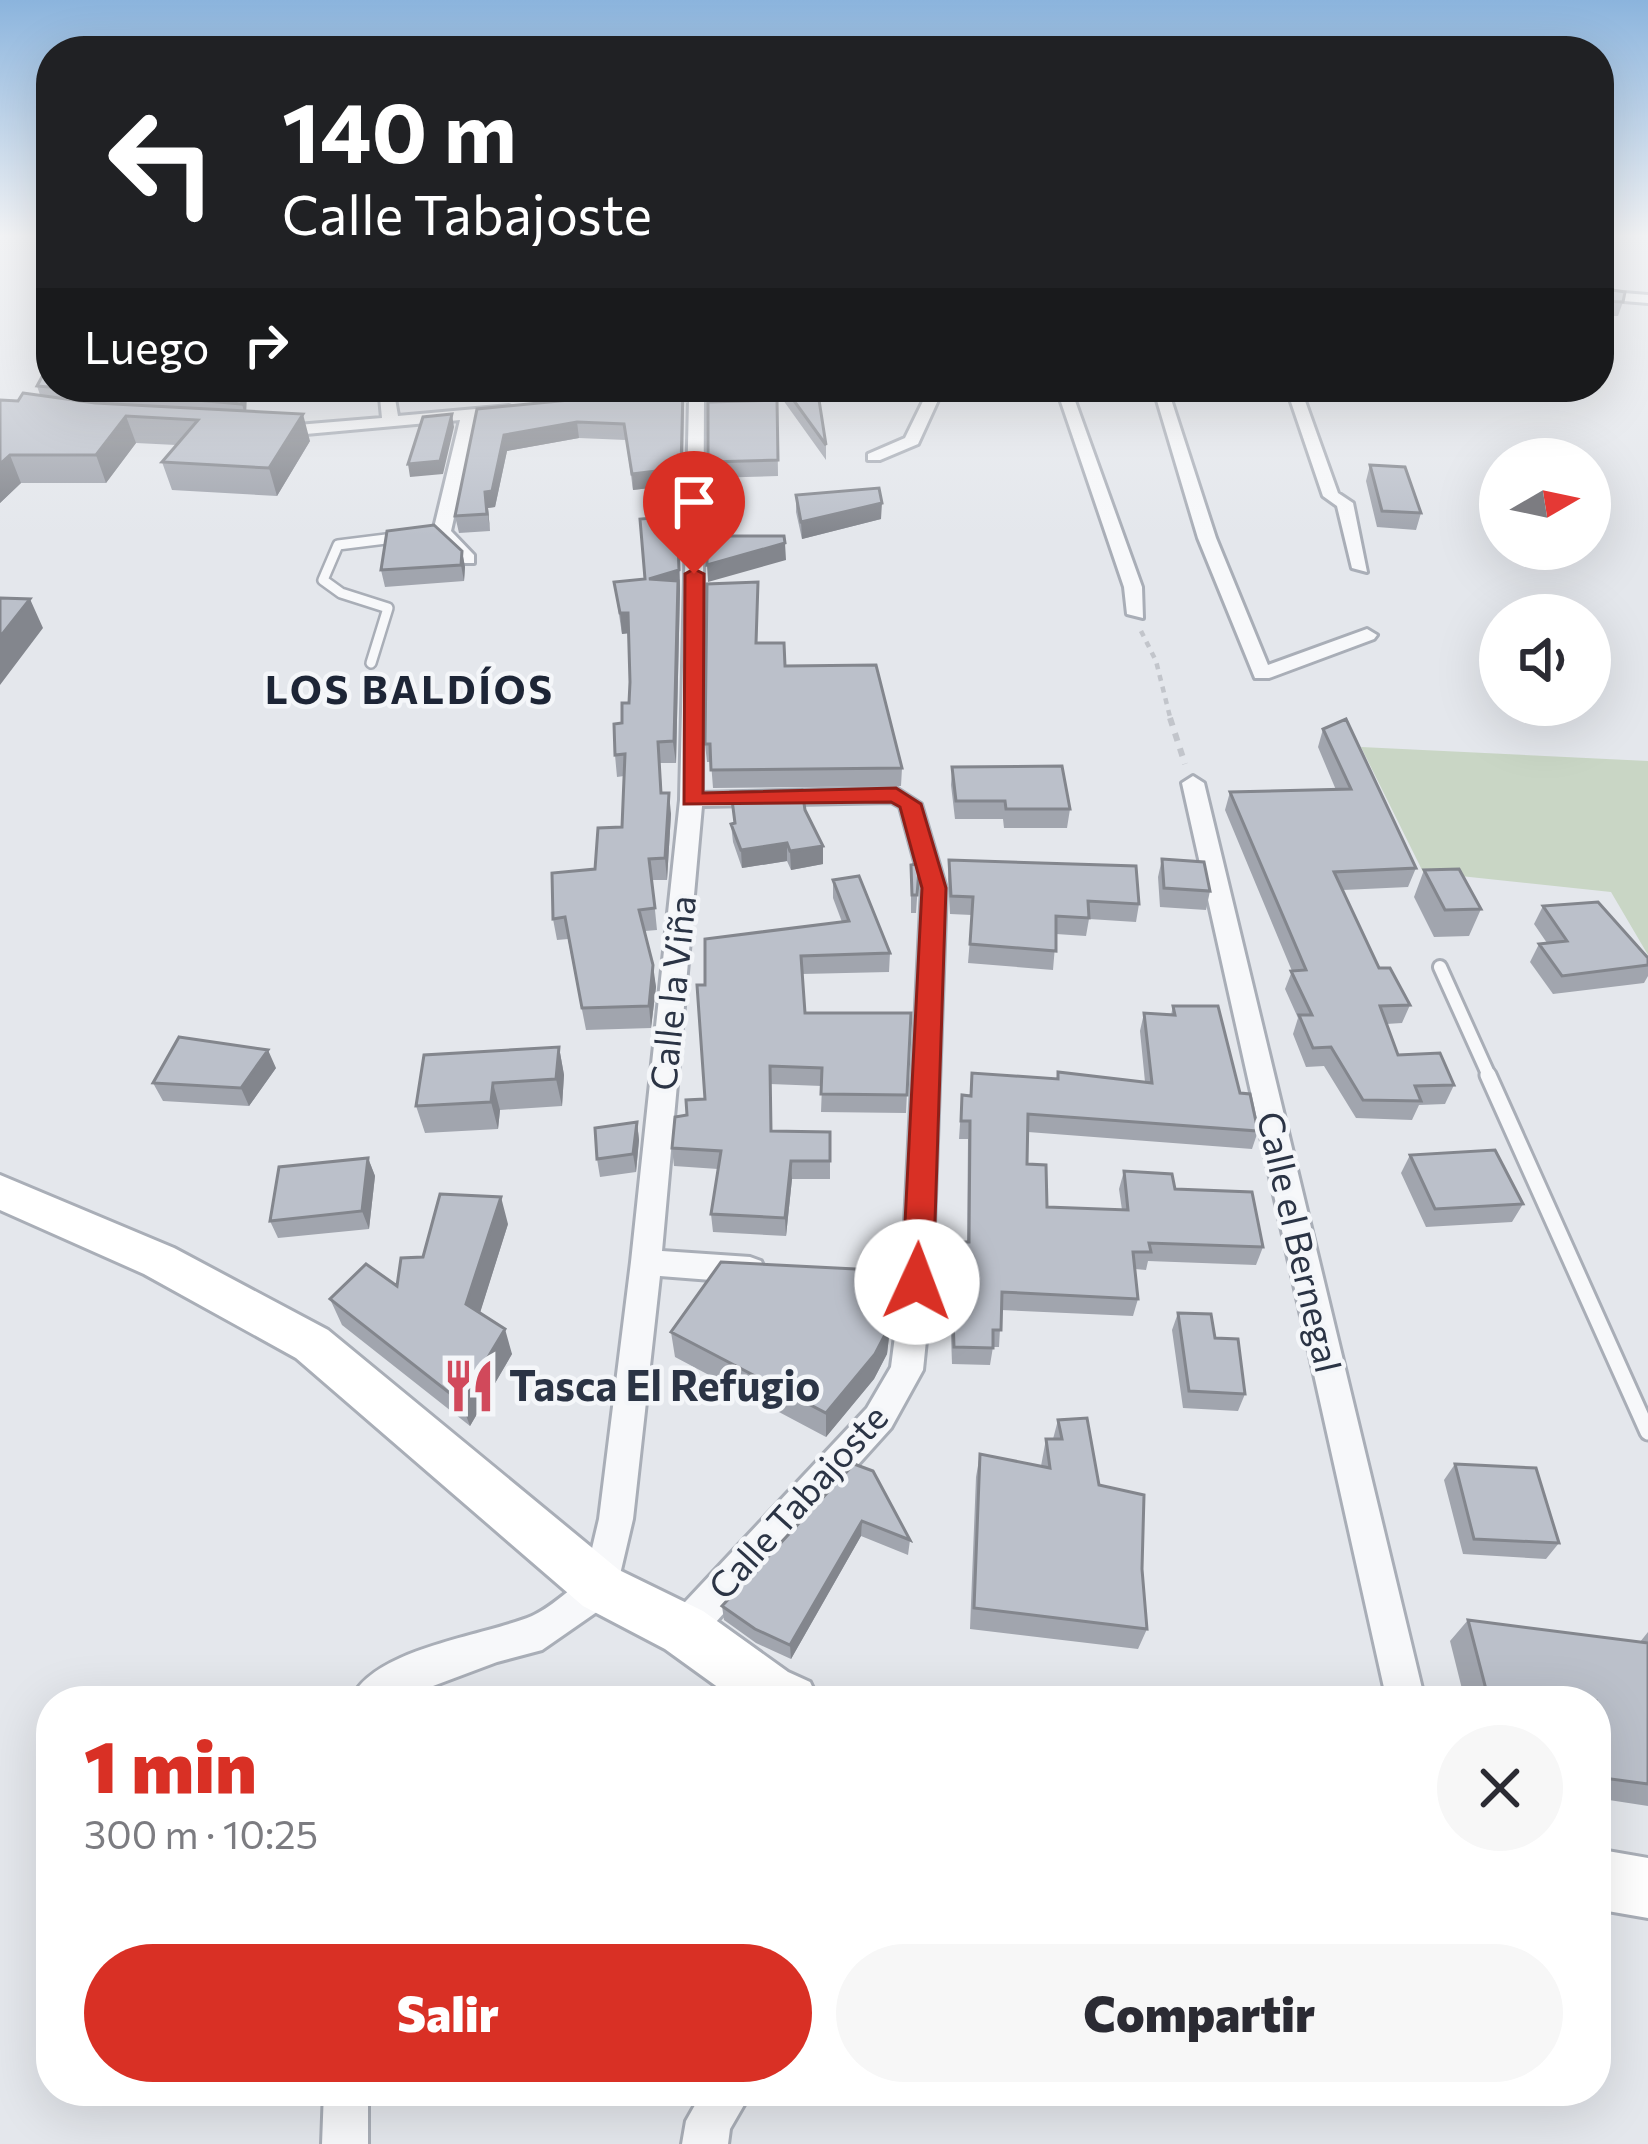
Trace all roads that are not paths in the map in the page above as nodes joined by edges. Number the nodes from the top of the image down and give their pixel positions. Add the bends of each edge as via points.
1 (388, 402) edge
2 (697, 402) edge
3 (928, 402) edge
4 (1068, 402) edge
5 (1165, 402) edge
6 (1298, 402) edge
7 (533, 409) edge
8 (469, 416) junction
9 (392, 424) junction
10 (261, 432) edge
11 (874, 457) dead end
12 (442, 532) junction
13 (468, 559) dead end
14 (1361, 568) dead end
15 (1136, 614) road end
16 (1367, 635) dead end
17 (371, 663) dead end
18 (1193, 782) road end
19 (692, 800) junction
20 (1440, 967) dead end
21 (0, 1192) edge
22 (646, 1262) junction
23 (782, 1272) edge
24 (1648, 1432) edge
25 (601, 1588) junction
26 (684, 1630) junction
27 (383, 1686) edge
28 (762, 1686) edge
29 (1403, 1686) edge
30 (1611, 1882) edge
31 (1648, 1888) edge
32 (346, 2106) edge
33 (720, 2106) edge
34 (345, 2144) edge
35 (705, 2144) edge

1 - 9 street
2 - 19 street, Calle la Viña
3 - 11 street via 912,441
4 - 15 street
5 - 16 street via 1262,674
6 - 14 street via 1331,496 1345,503
7 - 8 street
8 - 9 street
8 - 12 street
9 - 10 street
12 - 13 street
12 - 17 lane via 338,545 323,580 343,598 388,608
18 - 29 street, Calle el Bernegal
19 - 22 street, Calle la Viña
19 - 26 street, Calle Tabajoste via 896,795 910,804 934,888 907,1370 879,1418
20 - 24 lane
21 - 25 main road via 159,1261 312,1344
22 - 23 street
22 - 25 street, Calle la Viña
25 - 26 main road
25 - 27 street via 542,1632
26 - 28 main road
30 - 31 main road
32 - 34 street
33 - 35 street

